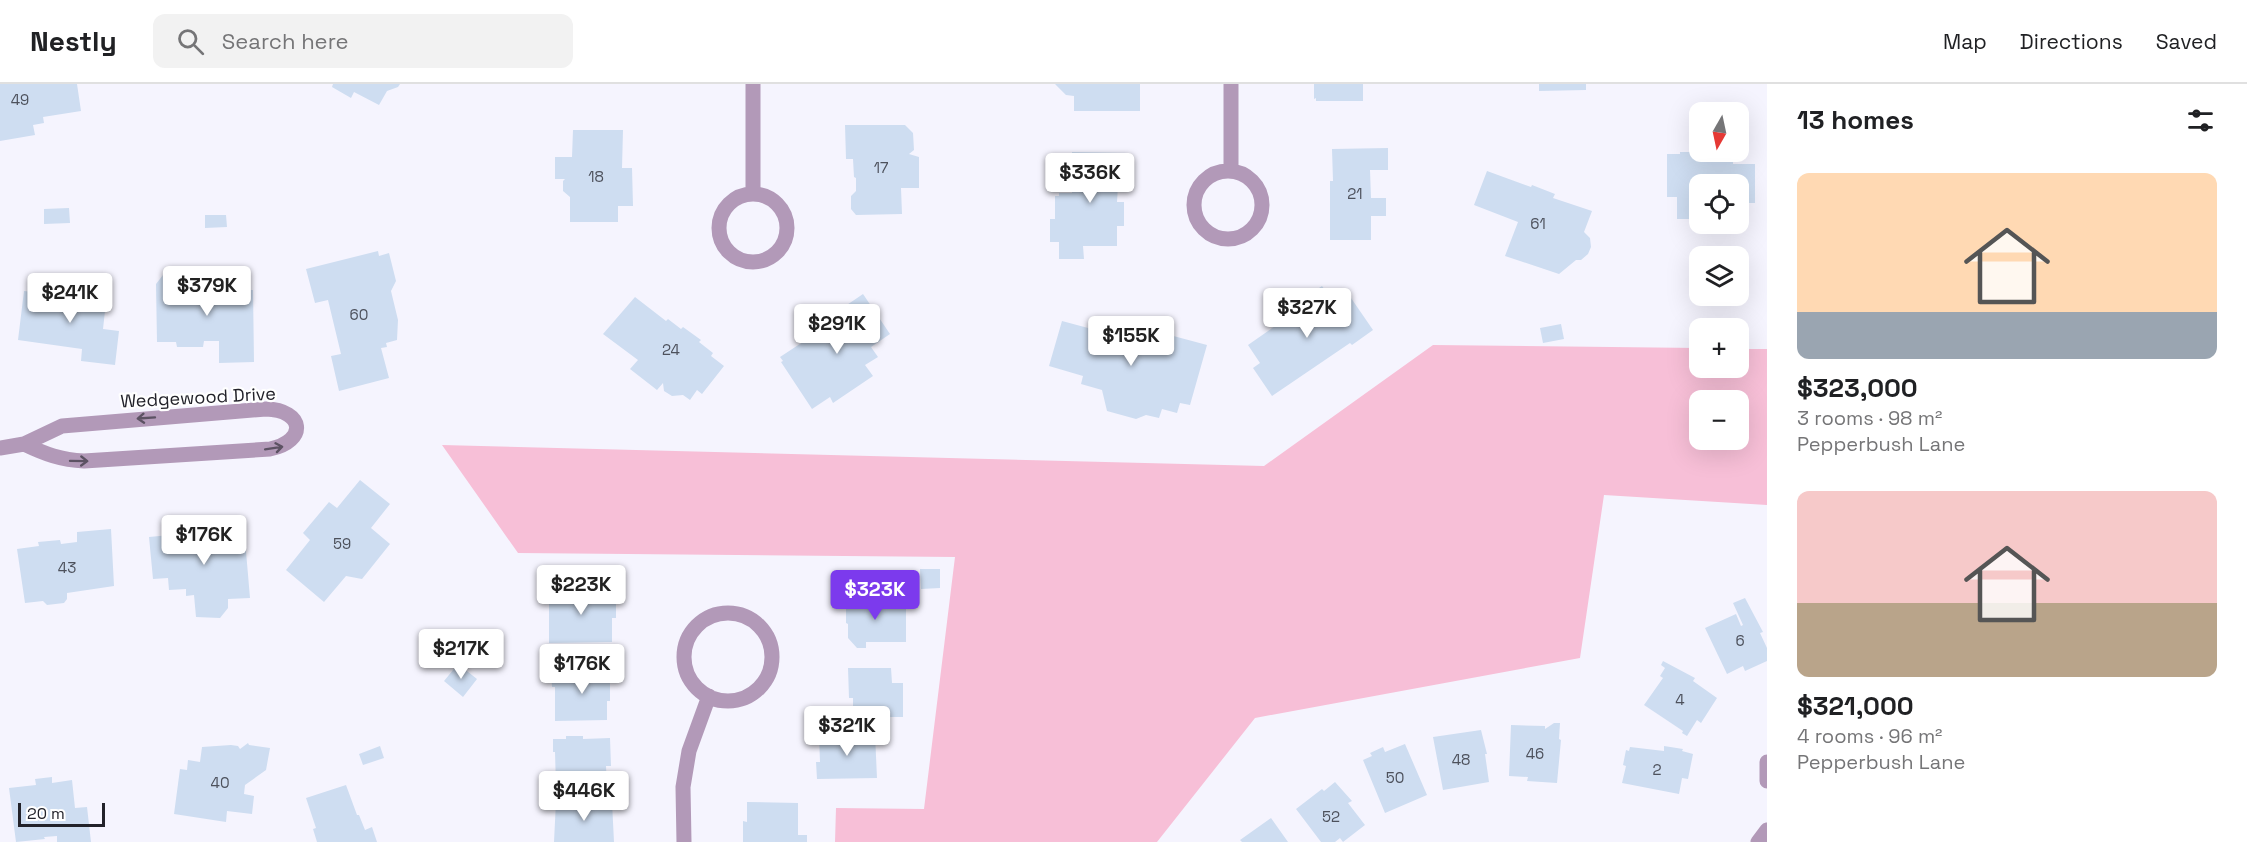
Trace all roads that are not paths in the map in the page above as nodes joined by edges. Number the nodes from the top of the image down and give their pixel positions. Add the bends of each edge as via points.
1 (753, 84) edge
2 (1231, 84) edge
3 (1231, 171) junction
4 (753, 194) junction
5 (24, 444) junction
6 (0, 448) edge
7 (709, 696) junction
8 (1767, 762) edge
9 (1767, 781) edge
10 (1767, 830) edge
11 (684, 842) edge
12 (1758, 842) edge

1 - 4 street
2 - 3 street
3 - 3 street via 1209,176 1201,184 1194,207 1203,228 1223,239 1234,239 1253,229 1262,210 1262,198 1252,179
4 - 4 street via 725,207 719,229 727,251 736,258 759,262 778,252 784,243 787,222 776,203
5 -> 5 street, Wedgewood Drive via 62,460 84,461 270,449 284,447 297,432 296,422 289,414 266,409 62,426
5 - 6 street, Wedgewood Drive
7 - 7 street via 720,700 748,696 767,676 771,649 767,637 751,620 740,615 716,615 695,627 688,638 684,649 688,676
7 - 11 street via 689,751 683,787
8 - 9 street
10 - 12 street

